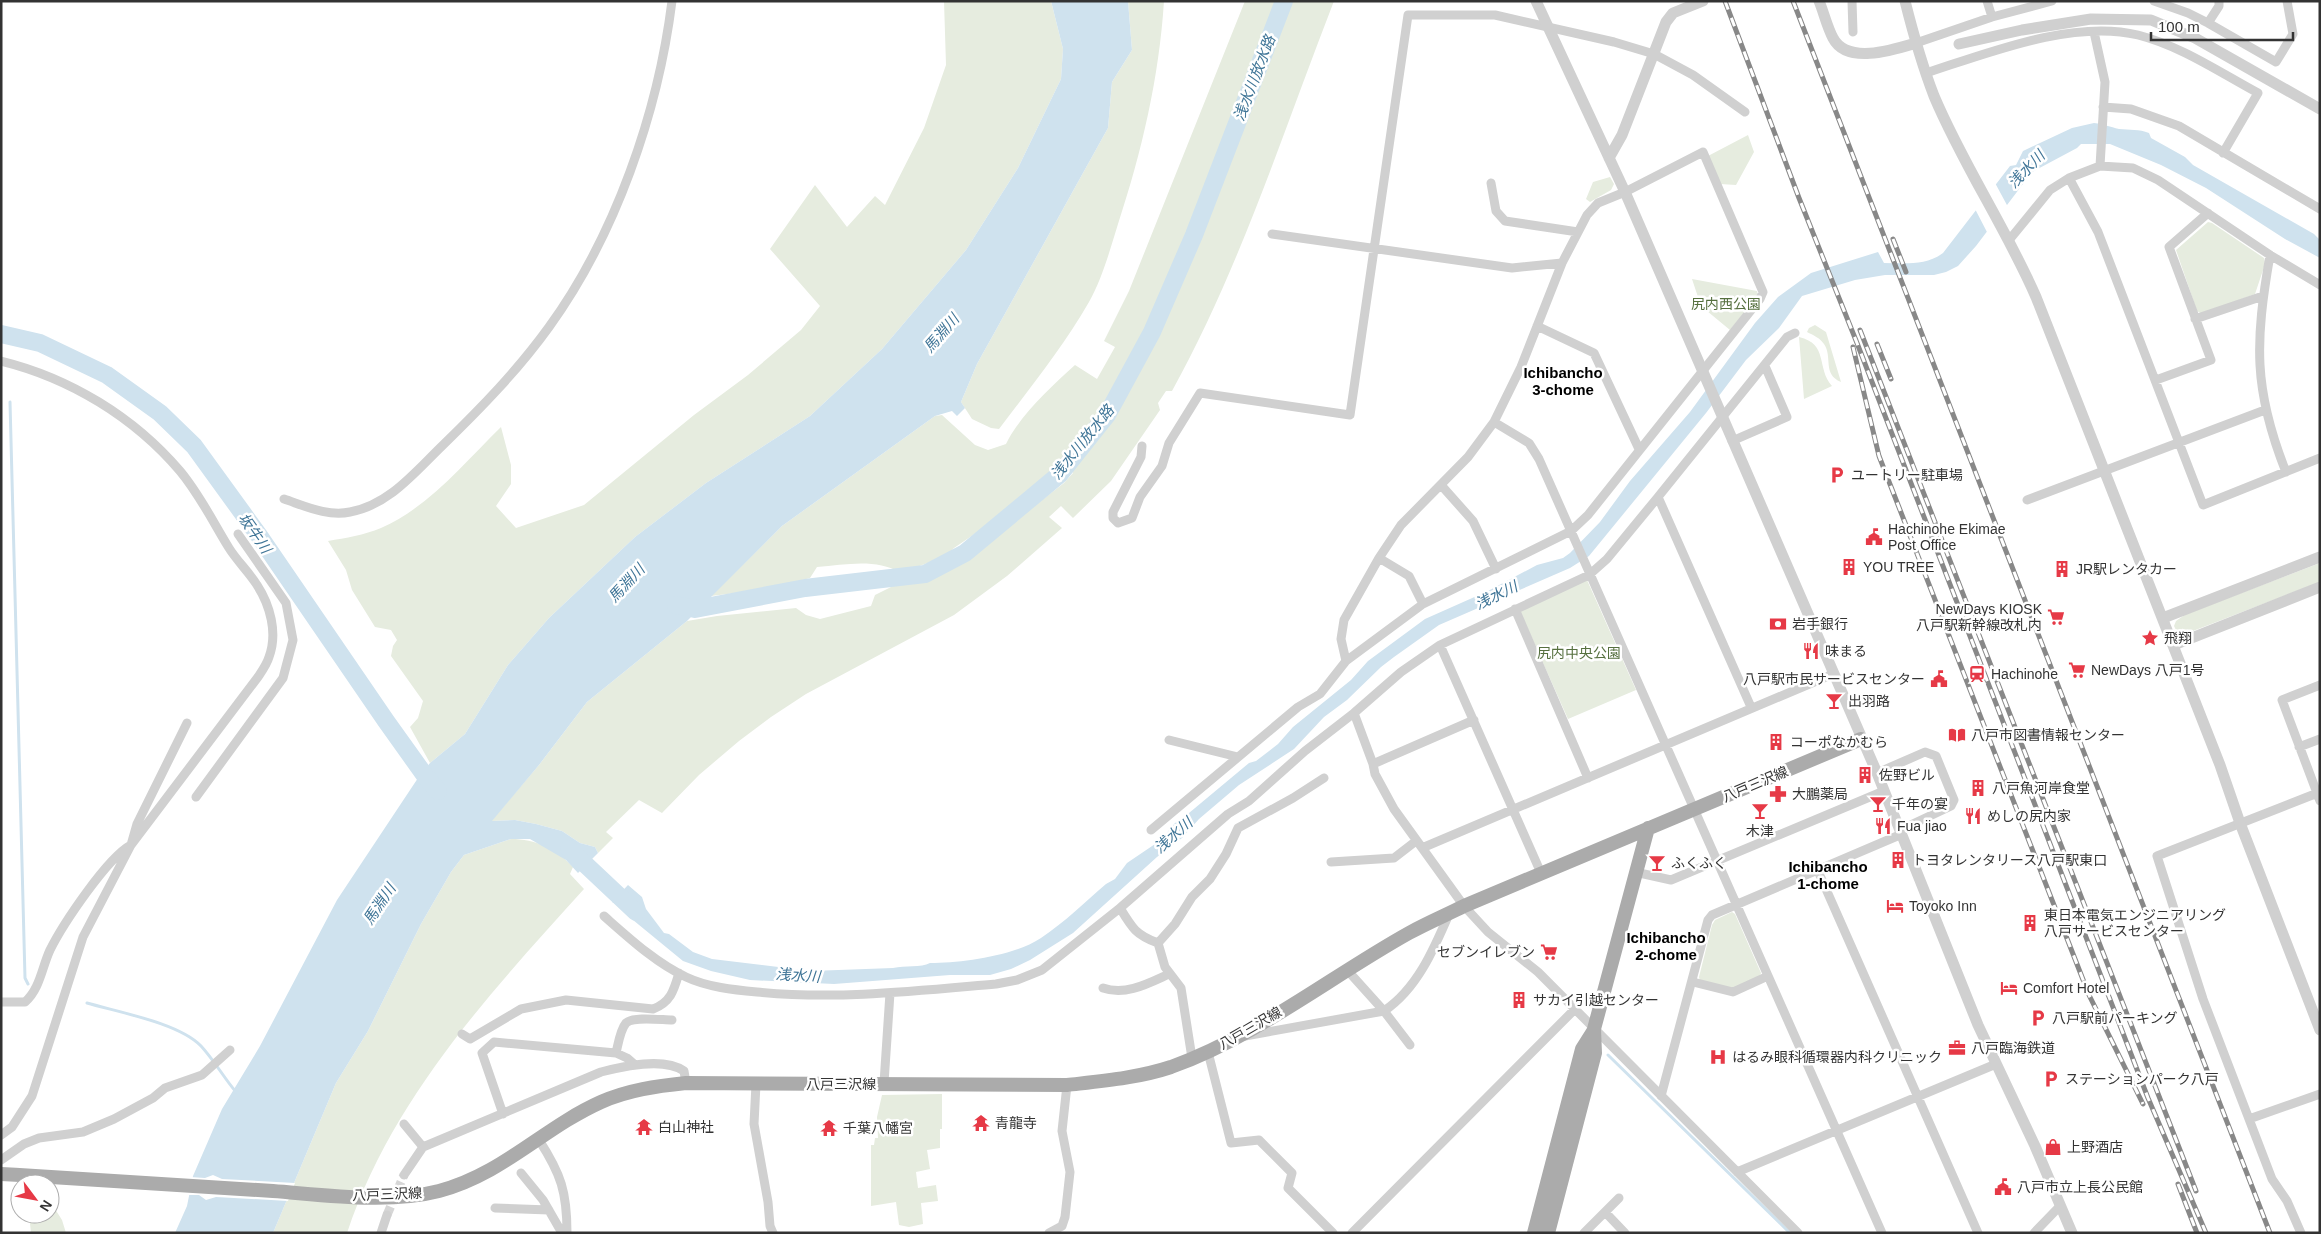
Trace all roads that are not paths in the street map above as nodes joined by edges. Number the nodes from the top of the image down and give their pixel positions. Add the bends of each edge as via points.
1 (672, 1) edge
2 (1536, 1) edge
3 (1703, 1) edge
4 (1820, 1) edge
5 (1852, 1) edge
6 (1905, 1) edge
7 (1987, 1) edge
8 (2052, 1) edge
9 (2154, 1) edge
10 (2219, 1) edge
11 (2287, 1) edge
12 (1682, 5) edge
13 (1992, 17) junction
14 (2208, 23) junction
15 (1547, 26) junction
16 (1853, 32) dead end
17 (2094, 32) junction
18 (1916, 43) junction
19 (1959, 44) dead end
20 (1654, 54) junction
21 (1926, 73) junction
22 (2103, 107) junction
23 (2320, 109) edge
24 (1745, 112) dead end
25 (2223, 153) junction
26 (1610, 158) junction
27 (2100, 166) junction
28 (2069, 178) junction
29 (1491, 183) dead end
30 (1625, 192) junction
31 (2320, 209) edge
32 (2208, 213) junction
33 (1578, 232) junction
34 (1272, 234) dead end
35 (2010, 240) junction
36 (1375, 250) junction
37 (2270, 255) junction
38 (1562, 263) junction
39 (2320, 285) edge
40 (2263, 296) junction
41 (2195, 320) junction
42 (1536, 326) junction
43 (1795, 333) dead end
44 (1, 361) edge
45 (1765, 366) junction
46 (1703, 375) junction
47 (2156, 380) junction
48 (2265, 410) junction
49 (1721, 416) junction
50 (1494, 422) junction
51 (1732, 441) junction
52 (2181, 443) junction
53 (1142, 446) dead end
54 (1639, 449) junction
55 (2320, 458) edge
56 (2105, 471) junction
57 (2286, 472) junction
58 (1441, 485) junction
59 (1658, 498) junction
60 (284, 499) dead end
61 (2027, 500) dead end
62 (238, 534) dead end
63 (1572, 534) junction
64 (2320, 557) edge
65 (1379, 558) junction
66 (1496, 568) junction
67 (1589, 575) junction
68 (2320, 587) edge
69 (1423, 604) junction
70 (1515, 609) junction
71 (2163, 618) junction
72 (1440, 645) junction
73 (2174, 645) junction
74 (1346, 661) junction
75 (1833, 674) junction
76 (2320, 685) edge
77 (1751, 707) junction
78 (1354, 713) junction
79 (1474, 720) junction
80 (187, 723) dead end
81 (1861, 739) junction
82 (2320, 739) edge
83 (1169, 740) dead end
84 (1664, 745) junction
85 (2299, 747) junction
86 (1238, 758) junction
87 (1374, 764) junction
88 (1877, 773) junction
89 (1324, 778) dead end
90 (1588, 778) junction
91 (1884, 791) junction
92 (2319, 795) edge
93 (196, 797) dead end
94 (1514, 808) junction
95 (1693, 810) junction
96 (2240, 823) junction
97 (1648, 828) junction
98 (1151, 830) dead end
99 (1901, 832) junction
100 (131, 845) junction
101 (1419, 845) junction
102 (1331, 862) dead end
103 (1717, 862) junction
104 (1818, 871) junction
105 (1635, 872) junction
106 (1541, 873) junction
107 (1736, 904) junction
108 (1464, 906) junction
109 (1120, 908) junction
110 (1449, 914) junction
111 (604, 916) dead end
112 (1158, 943) junction
113 (1348, 971) junction
114 (679, 973) junction
115 (1169, 974) junction
116 (1768, 976) junction
117 (1693, 982) junction
118 (1104, 988) dead end
119 (890, 993) junction
120 (1, 1002) edge
121 (1575, 1009) junction
122 (1384, 1011) junction
123 (672, 1020) dead end
124 (1594, 1029) junction
125 (2320, 1030) edge
126 (462, 1034) dead end
127 (1233, 1039) junction
128 (1410, 1045) dead end
129 (230, 1050) dead end
130 (1208, 1052) junction
131 (616, 1054) junction
132 (1192, 1058) junction
133 (1996, 1064) junction
134 (635, 1065) junction
135 (686, 1083) junction
136 (884, 1083) junction
137 (756, 1084) junction
138 (1067, 1085) junction
139 (2320, 1094) edge
140 (1661, 1096) junction
141 (1917, 1096) junction
142 (503, 1114) junction
143 (2249, 1119) junction
144 (404, 1124) dead end
145 (1836, 1130) junction
146 (1, 1135) edge
147 (539, 1140) junction
148 (423, 1147) junction
149 (1, 1160) edge
150 (1737, 1172) junction
151 (521, 1173) dead end
152 (1, 1174) edge
153 (404, 1175) tunnel mouth
154 (1619, 1198) dead end
155 (2060, 1206) junction
156 (495, 1208) dead end
157 (549, 1210) junction
158 (1605, 1212) junction
159 (387, 1215) tunnel mouth
160 (1550, 1232) edge
161 (382, 1233) edge
162 (562, 1233) edge
163 (567, 1233) edge
164 (773, 1233) edge
165 (1049, 1233) edge
166 (1333, 1233) edge
167 (1352, 1233) edge
168 (1534, 1233) edge
169 (1584, 1233) edge
170 (1626, 1233) edge
171 (1798, 1233) edge
172 (1882, 1233) edge
173 (1978, 1233) edge
174 (2034, 1233) edge
175 (2072, 1233) edge
176 (2301, 1233) edge

1 - 60 street via 654,95 630,168 607,226 550,327 486,403 401,486 378,504 348,513 324,512
2 - 15 street
3 - 12 street
4 - 18 street via 1833,39 1853,53 1884,52
5 - 16 street
6 - 18 street
7 - 13 street
8 - 13 street
9 - 14 street
10 - 14 street
11 - 14 street via 2293,34 2276,62
12 - 20 street via 1666,22
13 - 18 street
15 - 20 street
15 - 26 street
15 - 36 street via 1495,15 1408,15
17 - 21 street via 2051,36
17 - 22 street via 2105,82
17 - 25 street via 2118,32 2159,42 2258,93
18 - 21 street
19 - 23 street via 2091,19 2151,20 2195,38
20 - 24 street via 1693,75
20 - 26 street
21 - 35 street via 1935,97
22 - 25 street via 2131,109 2163,119
22 - 27 street
25 - 31 street
26 - 30 street
27 - 28 street
27 - 32 street via 2132,168 2158,180
28 - 35 street via 2050,190
28 - 47 street via 2098,232
29 - 33 street via 1496,211 1504,221
30 - 33 street via 1598,203 1586,215
30 - 46 street
30 - 46 street via 1703,152 1763,292
32 - 37 street
32 - 41 street via 2169,246
33 - 38 street
34 - 36 street
35 - 56 street via 2036,296
36 - 38 street via 1512,268
36 - 53 street via 1350,415 1200,393 1169,444 1162,466 1140,497 1132,518 1118,523 1113,518 1114,512 1141,457
37 - 39 street
37 - 40 street
38 - 42 street
40 - 41 street
40 - 48 street via 2259,345
41 - 47 street via 2211,360
42 - 50 street via 1521,368
42 - 54 street via 1594,353
43 - 45 street via 1787,337
44 - 100 street via 50,377 84,393 119,414 157,446 200,499 230,549 258,585 271,613 273,641 269,658 258,677
45 - 49 street
45 - 51 street via 1787,416
46 - 49 street
46 - 54 street
47 - 52 street
48 - 52 street
48 - 57 street
49 - 51 street
49 - 59 street
50 - 58 street via 1468,457
50 - 63 street via 1529,443
51 - 75 street
52 - 56 street
52 - 57 street via 2203,505
54 - 63 street
55 - 57 street
56 - 61 street
56 - 71 street
58 - 65 street via 1400,525
58 - 66 street via 1473,521
59 - 67 street via 1607,559
59 - 77 street
62 - 93 street via 286,603 293,640 283,678
63 - 66 street
63 - 67 street
64 - 71 street
65 - 69 street via 1409,576
65 - 74 street via 1344,620 1341,639
66 - 69 street
67 - 70 street
67 - 84 street
68 - 73 street
69 - 74 street
70 - 72 street
70 - 90 street
71 - 73 street
72 - 78 street via 1401,672
72 - 79 street
73 - 96 street
74 - 86 street via 1320,694 1298,707
75 - 77 street
75 - 81 street
76 - 85 street via 2282,700
77 - 84 street
78 - 87 street
78 - 109 street via 1249,801 1228,814
79 - 87 street
79 - 94 street
80 - 100 street
81 - 88 street
81 - 95 main road, 八戸三沢線
82 - 85 street
83 - 86 street
84 - 90 street
84 - 95 street
85 - 92 street
86 - 98 street
87 - 101 street via 1375,774 1394,809
88 - 91 street
88 - 99 street via 1924,752 1936,756 1954,800 1947,810
89 - 112 street via 1238,828 1210,879 1192,897
90 - 94 street
91 - 99 street
91 - 103 street
92 - 96 street
94 - 101 street
94 - 106 street
95 - 97 main road, 八戸三沢線
95 - 103 street
96 - 125 street
96 - 143 street via 2157,856 2203,999
97 - 105 main road
97 - 106 main road, 八戸三沢線
99 - 104 street
99 - 133 street
100 - 120 street via 120,850 76,907 49,952 30,998 25,1002
100 - 146 street via 83,937 32,1096 12,1127
101 - 102 street via 1394,858
101 - 108 street
103 - 105 street via 1670,880
103 - 107 street
104 - 107 street
104 - 141 street
105 - 124 main road
106 - 108 main road, 八戸三沢線
107 - 116 street
107 - 117 street via 1708,920
108 - 110 main road, 八戸三沢線
108 - 121 street via 1488,932 1538,972
109 - 112 street via 1133,930
109 - 119 street via 1042,970 1017,980
110 - 113 main road, 八戸三沢線 via 1410,932
110 - 122 street via 1413,984 1399,1001
111 - 114 street
112 - 115 street
113 - 122 street
113 - 127 main road, 八戸三沢線
114 - 119 street via 700,982 783,994 839,996
114 - 126 street via 674,992 663,1005 653,1009 566,1000 521,1009 470,1039
115 - 118 street via 1138,988 1117,991
115 - 132 street via 1181,988
116 - 117 street via 1733,992
116 - 145 street
117 - 140 street
119 - 136 street
121 - 124 street
121 - 167 street
122 - 127 street
122 - 128 street
123 - 131 street via 627,1021
124 - 140 street
124 - 160 main road via 1594,1053
124 - 168 main road via 1582,1049
127 - 130 main road, 八戸三沢線
129 - 149 street via 202,1076 165,1088 114,1119 83,1132 39,1138
130 - 132 main road, 八戸三沢線
130 - 166 street via 1231,1143 1259,1140 1292,1173 1288,1188
131 - 134 street
131 - 142 street via 494,1042 482,1053
132 - 138 main road, 八戸三沢線 via 1122,1079
133 - 141 street
133 - 155 street
134 - 135 street via 672,1065 684,1071
134 - 142 street via 601,1072
135 - 137 main road, 八戸三沢線
135 - 147 main road, 八戸三沢線 via 630,1092 602,1102
136 - 137 main road, 八戸三沢線
136 - 138 main road, 八戸三沢線
137 - 164 street via 754,1124
138 - 165 street via 1062,1131 1070,1172 1066,1216 1062,1226
139 - 143 street
140 - 150 street
141 - 145 street
141 - 173 street
142 - 148 street
143 - 176 street via 2272,1179 2287,1201
144 - 148 street
145 - 150 street
145 - 172 street
147 - 152 main road, 八戸三沢線 via 483,1176 415,1195 362,1196
147 - 163 street via 554,1164 564,1191
148 - 153 street
150 - 171 street
151 - 157 street
154 - 158 street
155 - 174 street
155 - 175 street
156 - 157 street
157 - 162 street
158 - 169 street
158 - 170 street
159 - 161 street

